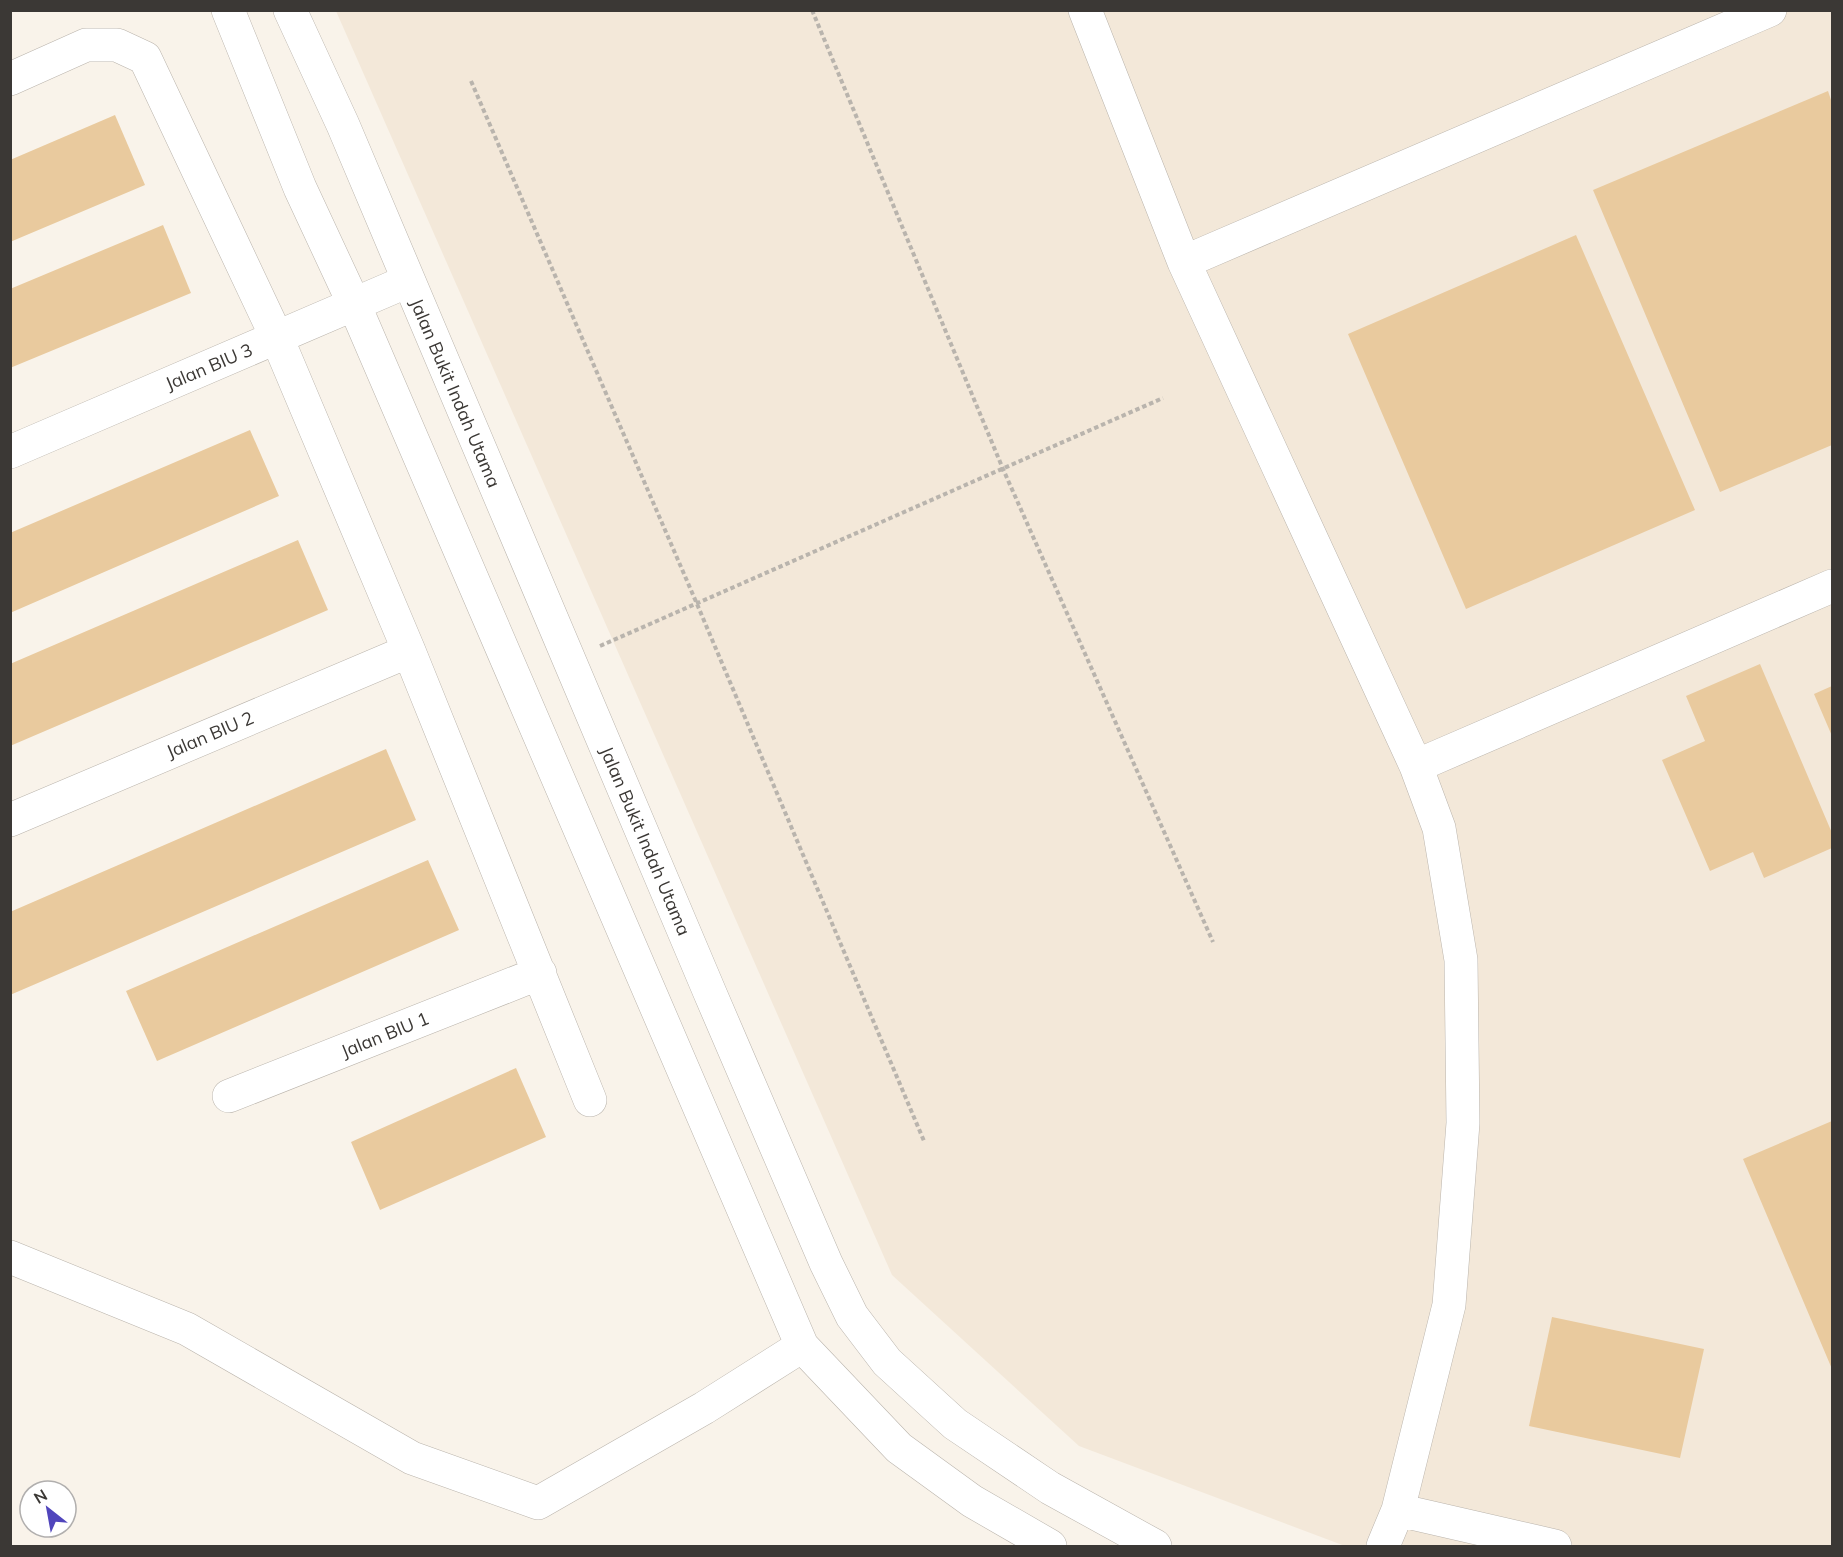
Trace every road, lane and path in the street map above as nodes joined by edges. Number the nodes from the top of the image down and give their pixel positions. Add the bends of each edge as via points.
1 (228, 10) edge
2 (290, 10) edge
3 (812, 10) edge
4 (1085, 10) edge
5 (1770, 10) edge
6 (10, 79) edge
7 (471, 81) dead end
8 (1184, 262) junction
9 (408, 281) junction
10 (354, 304) junction
11 (277, 338) junction
12 (1163, 398) dead end
13 (10, 452) edge
14 (1003, 469) junction
15 (1833, 586) edge
16 (697, 604) junction
17 (409, 651) junction
18 (568, 660) junction
19 (1416, 766) junction
20 (10, 820) edge
21 (1213, 942) dead end
22 (540, 973) junction
23 (229, 1096) dead end
24 (590, 1100) dead end
25 (924, 1141) dead end
26 (10, 1257) edge
27 (802, 1346) junction
28 (1398, 1510) junction
29 (1050, 1546) edge
30 (1155, 1546) edge
31 (1383, 1546) edge
32 (1555, 1546) edge

1 - 10 street via 300,188
2 - 9 street, Jalan Bukit Indah Utama
3 - 14 path
4 - 8 street
5 - 8 street
6 - 11 street via 86,45 117,45 144,58
7 - 16 path
8 - 19 street
9 - 10 street, Jalan BIU 3
9 - 18 street, Jalan Bukit Indah Utama
10 - 11 street, Jalan BIU 3
10 - 27 street
11 - 13 street, Jalan BIU 3
11 - 17 street
12 - 14 path
14 - 16 path
14 - 21 path
15 - 19 street
16 - 18 path
16 - 25 path
17 - 20 street, Jalan BIU 2
17 - 22 street
18 - 30 street, Jalan Bukit Indah Utama via 852,1316 887,1362 955,1424 1050,1488
19 - 28 street via 1439,828 1461,960 1463,1123 1449,1305
22 - 23 street, Jalan BIU 1
22 - 24 street
26 - 27 street via 187,1329 412,1458 538,1503 704,1408
27 - 29 street via 899,1448 972,1501
28 - 31 street
28 - 32 street

